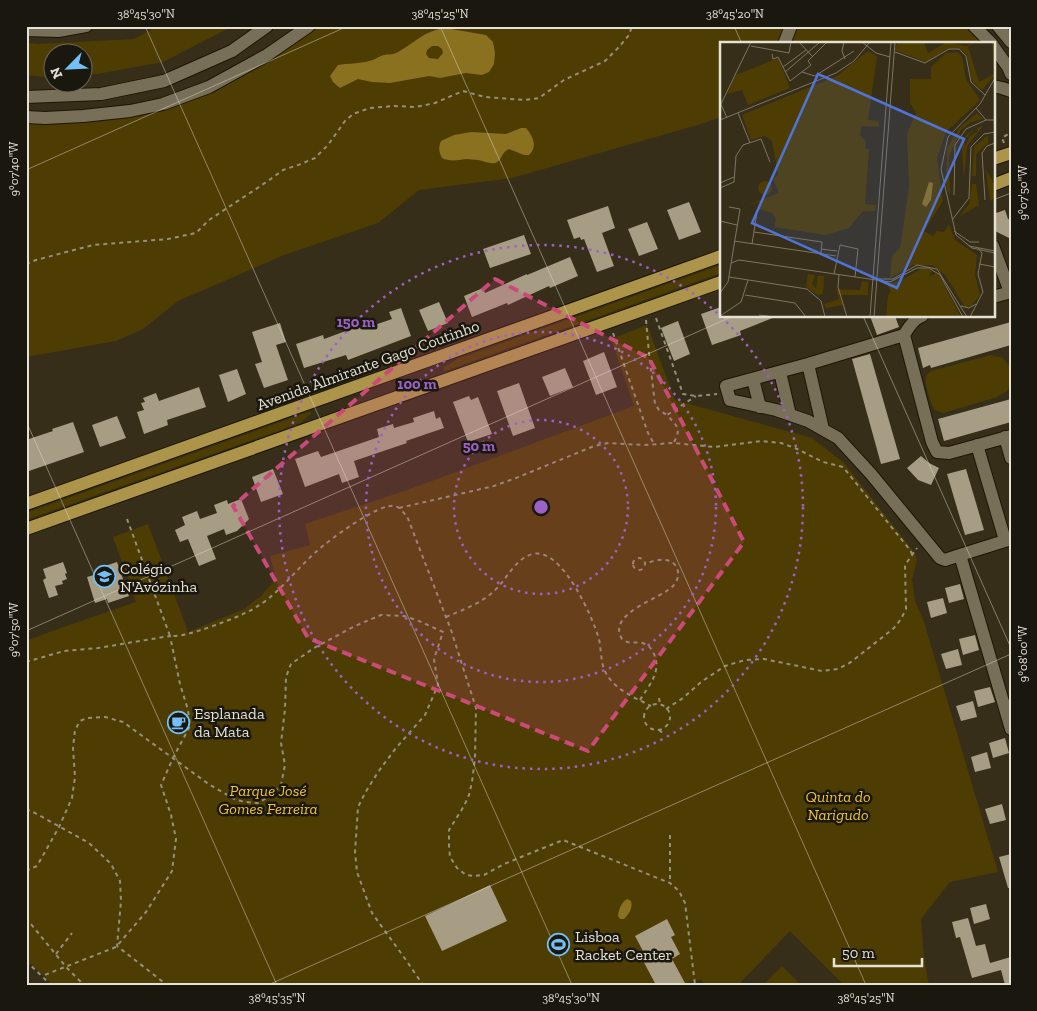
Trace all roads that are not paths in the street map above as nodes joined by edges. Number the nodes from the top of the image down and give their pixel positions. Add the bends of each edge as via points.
1 (86, 26) edge
2 (267, 26) edge
3 (309, 26) edge
4 (791, 26) edge
5 (974, 26) edge
6 (998, 26) edge
7 (26, 30) edge
8 (1010, 38) edge
9 (785, 42) edge
10 (989, 42) edge
11 (994, 48) edge
12 (1011, 74) edge
13 (994, 86) edge
14 (1011, 91) edge
15 (26, 97) edge
16 (26, 117) edge
17 (1011, 153) edge
18 (994, 160) edge
19 (1011, 178) edge
20 (994, 185) edge
21 (994, 249) edge
22 (720, 256) edge
23 (720, 282) edge
24 (1010, 292) edge
25 (994, 297) edge
26 (915, 318) edge
27 (904, 335) junction
28 (808, 364) junction
29 (780, 372) junction
30 (385, 376) junction
31 (753, 379) junction
32 (361, 385) junction
33 (393, 398) junction
34 (369, 407) junction
35 (760, 407) junction
36 (790, 415) junction
37 (823, 429) junction
38 (1008, 436) edge
39 (977, 445) junction
40 (1011, 458) edge
41 (26, 504) edge
42 (26, 529) edge
43 (1008, 540) edge
44 (960, 555) junction
45 (1011, 729) edge

1 - 7 street via 58,31
2 - 15 street via 232,51 164,81 101,94
3 - 16 street via 267,55 209,86 163,104 130,112
4 - 9 street
5 - 10 street
6 - 8 street
11 - 12 street
13 - 14 street
17 - 18 main road
19 - 20 main road
21 - 24 street
22 - 30 main road, Avenida Almirante Gago Coutinho
23 - 33 main road
24 - 25 street
26 - 27 street
27 - 28 street
27 - 39 street via 937,452 949,453
28 - 29 street
28 - 37 street
29 - 31 street
29 - 36 street
30 - 32 main road, Avenida Almirante Gago Coutinho
30 - 33 main road
31 - 35 street
31 - 35 street via 726,386 730,400
32 - 34 main road
32 - 41 main road, Avenida Almirante Gago Coutinho
33 - 34 main road
34 - 42 main road
35 - 36 street
36 - 37 street
37 - 44 street via 838,438 860,462 940,558 945,560
38 - 39 street
38 - 40 street
39 - 43 street
43 - 44 street
44 - 45 street

